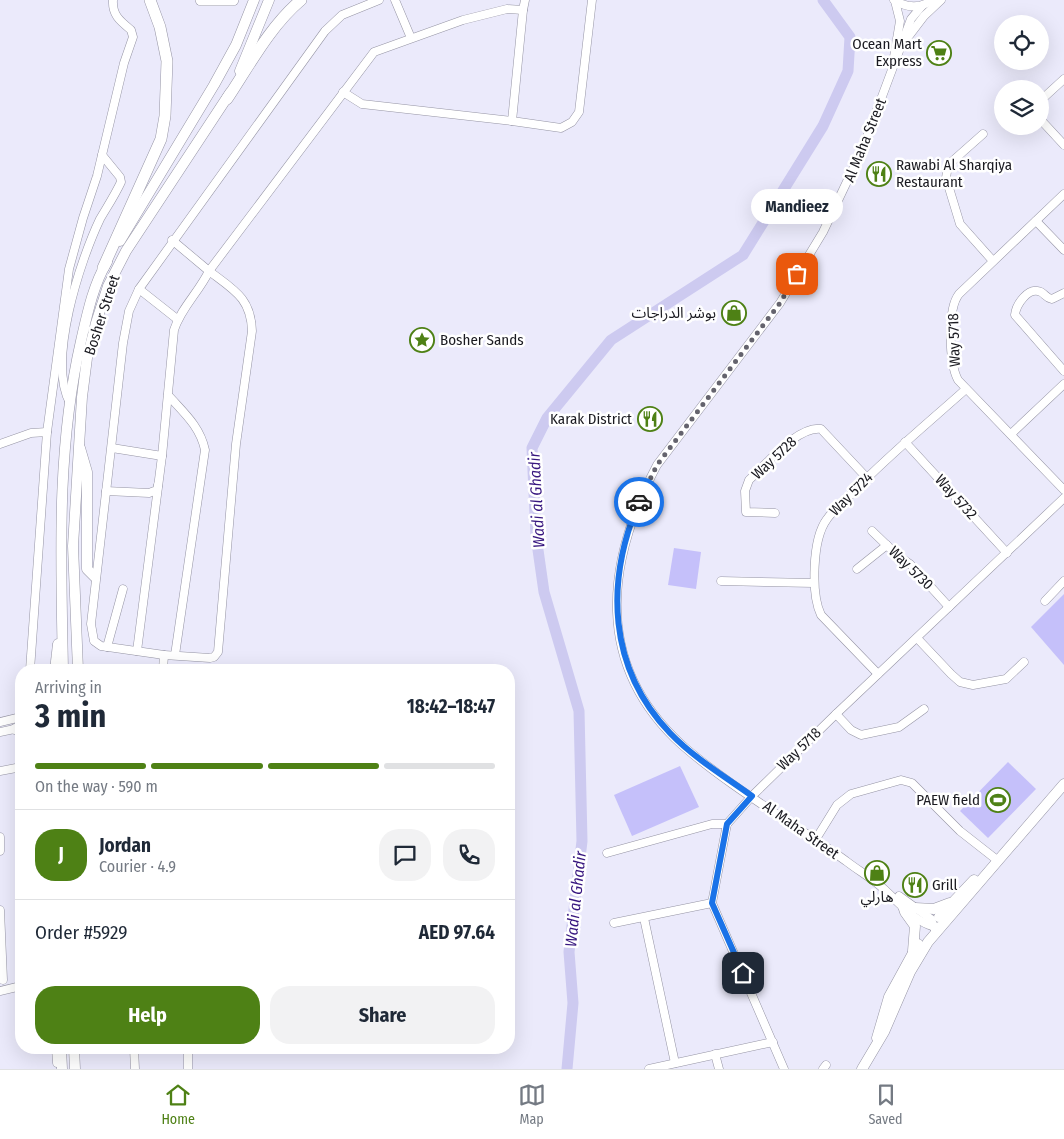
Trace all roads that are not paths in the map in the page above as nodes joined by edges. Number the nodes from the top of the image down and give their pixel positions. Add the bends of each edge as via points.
1 (113, 0) edge
2 (150, 0) edge
3 (201, 0) edge
4 (233, 0) edge
5 (254, 0) edge
6 (269, 0) edge
7 (296, 0) edge
8 (301, 0) edge
9 (380, 0) edge
10 (395, 0) edge
11 (525, 0) edge
12 (592, 0) edge
13 (894, 0) edge
14 (932, 0) edge
15 (941, 0) edge
16 (922, 6) junction
17 (523, 10) junction
18 (280, 21) junction
19 (411, 38) junction
20 (901, 46) junction
21 (892, 71) junction
22 (1064, 79) edge
23 (343, 92) junction
24 (1049, 93) edge
25 (227, 99) junction
26 (512, 121) junction
27 (1049, 129) edge
28 (982, 134) dead end
29 (1064, 145) edge
30 (102, 155) junction
31 (114, 171) junction
32 (97, 176) junction
33 (1064, 194) edge
34 (1036, 221) junction
35 (172, 240) junction
36 (1064, 250) edge
37 (993, 261) junction
38 (103, 268) junction
39 (209, 271) junction
40 (139, 289) junction
41 (1064, 293) edge
42 (177, 319) junction
43 (1064, 372) edge
44 (1064, 384) edge
45 (966, 389) junction
46 (168, 394) junction
47 (70, 403) junction
48 (47, 432) junction
49 (1011, 434) junction
50 (906, 442) junction
51 (0, 444) edge
52 (78, 444) junction
53 (112, 448) junction
54 (162, 456) junction
55 (867, 478) junction
56 (159, 483) junction
57 (1064, 490) edge
58 (106, 491) junction
59 (1064, 498) edge
60 (775, 513) dead end
61 (872, 531) dead end
62 (887, 545) junction
63 (1007, 552) junction
64 (858, 569) dead end
65 (95, 578) junction
66 (721, 581) dead end
67 (1064, 581) edge
68 (814, 583) junction
69 (123, 589) dead end
70 (1045, 601) dead end
71 (62, 606) junction
72 (949, 607) junction
73 (916, 638) junction
74 (107, 647) junction
75 (137, 651) junction
76 (78, 654) junction
77 (164, 655) junction
78 (176, 655) junction
79 (1024, 662) dead end
80 (30, 664) edge
81 (54, 664) edge
82 (63, 664) edge
83 (78, 664) edge
84 (82, 664) edge
85 (163, 664) edge
86 (878, 674) junction
87 (924, 709) dead end
88 (836, 714) junction
89 (15, 718) edge
90 (0, 722) edge
91 (15, 730) edge
92 (0, 732) edge
93 (15, 768) edge
94 (0, 771) edge
95 (1064, 784) edge
96 (752, 796) junction
97 (727, 824) junction
98 (0, 837) edge
99 (816, 839) junction
100 (0, 851) edge
101 (606, 853) dead end
102 (997, 860) junction
103 (886, 890) junction
104 (712, 903) junction
105 (951, 903) junction
106 (903, 906) junction
107 (915, 908) junction
108 (0, 910) edge
109 (644, 918) junction
110 (614, 923) dead end
111 (935, 927) junction
112 (913, 951) junction
113 (3, 980) dead end
114 (773, 1042) junction
115 (876, 1042) junction
116 (57, 1054) edge
117 (61, 1054) edge
118 (74, 1054) edge
119 (134, 1054) edge
120 (188, 1054) edge
121 (715, 1054) junction
122 (675, 1063) junction
123 (60, 1069) edge
124 (75, 1069) edge
125 (135, 1069) edge
126 (188, 1069) edge
127 (649, 1069) edge
128 (718, 1069) edge
129 (784, 1069) edge
130 (862, 1069) edge

1 - 30 street via 112,9 131,30 133,37
2 - 38 highway via 167,61 161,139
3 - 4 highway
5 - 38 main road, Bosher Street via 236,45 214,85
6 - 25 main road, Bosher Street
7 - 18 highway
8 - 18 highway
9 - 35 street via 342,15 325,31
10 - 19 street
11 - 17 street
12 - 26 street via 579,112 572,122 561,128
13 - 16 street via 911,7
13 - 21 street, Al Maha Street via 900,21
14 - 16 street
15 - 20 street
16 - 20 street, Al Maha Street via 911,19
17 - 19 street via 507,9
17 - 26 street
18 - 25 highway
19 - 23 street via 374,52
20 - 21 street, Al Maha Street
21 - 96 street, Al Maha Street via 862,150 823,232 780,303 657,465 634,515 618,570 620,638 637,689 658,719 682,744
22 - 24 street
23 - 26 street via 362,104
23 - 39 street
25 - 52 main road, Bosher Street via 132,243 108,286 87,358
27 - 29 street
28 - 37 street via 948,165 946,178 960,224
30 - 31 street
30 - 32 street
31 - 32 street
31 - 47 street via 120,182 79,270 68,319 62,380
32 - 48 street via 69,270
33 - 34 street, Way 5718
34 - 36 street
34 - 37 street, Way 5718
35 - 39 street
35 - 40 street
37 - 45 street, Way 5718 via 952,305 952,368
38 - 47 main road, Bosher Street via 87,313
39 - 42 street
39 - 78 street via 246,302 252,332 236,444 218,652 210,658
40 - 42 street
40 - 53 street via 126,328
41 - 43 street via 1052,299 1041,292 1029,293 1019,302 1015,315
42 - 46 street
44 - 49 street
45 - 49 street, Way 5718
45 - 50 street, Way 5724
46 - 54 street
46 - 78 street via 196,425 205,450
47 - 71 main road, Bosher Street via 63,461 60,536
48 - 51 street via 31,433
48 - 80 street
49 - 57 street, Way 5718
50 - 55 street, Way 5724
50 - 63 street, Way 5732
52 - 65 main road via 87,472 87,569
52 - 76 main road, Bosher Street via 73,546
53 - 54 street
53 - 58 street
54 - 56 street
55 - 60 street, Way 5728 via 821,430 811,428 749,480 745,490 746,512
55 - 68 street, Way 5724 via 826,520 819,537
56 - 58 street via 157,490 149,493
56 - 75 street
58 - 65 street
59 - 63 street, Way 5718
61 - 62 street, Way 5730
62 - 64 street
62 - 72 street, Way 5730 via 910,564
63 - 72 street, Way 5718
65 - 74 street via 92,630 94,641
66 - 68 street
67 - 70 street
68 - 86 street, Way 5724 via 816,604 821,615
69 - 74 street
71 - 81 main road
71 - 82 main road, Bosher Street
72 - 73 street, Way 5718
73 - 79 street via 960,682 972,685 1006,679
73 - 86 street, Way 5718
74 - 75 street
75 - 77 street
76 - 83 main road, Bosher Street
76 - 84 main road
77 - 78 street
77 - 85 street
86 - 88 street, Way 5718
87 - 88 street via 899,727 861,735 851,730
88 - 96 street, Way 5718
89 - 90 street
91 - 92 street
93 - 94 street
95 - 102 main road
96 - 97 street, Way 5718
96 - 99 street, Al Maha Street
97 - 101 street via 712,824
97 - 104 street
98 - 100 street
99 - 102 street via 837,805 852,794 900,780 912,783 960,831
99 - 103 street, Al Maha Street
102 - 105 main road
102 - 111 main road via 985,877
103 - 106 street, Al Maha Street
103 - 107 street, Al Maha Street
104 - 109 street
104 - 114 street
105 - 107 main road via 934,909
105 - 111 main road
106 - 111 street, Al Maha Street
106 - 112 main road via 915,926
107 - 111 street, Al Maha Street
108 - 113 street
109 - 110 street
109 - 122 street
111 - 112 main road
111 - 115 main road
112 - 115 main road via 886,1004
114 - 121 street
114 - 129 street
115 - 130 main road
116 - 123 street
117 - 123 main road
118 - 124 main road
119 - 125 street
120 - 126 street
121 - 122 street
121 - 128 street
122 - 127 street

